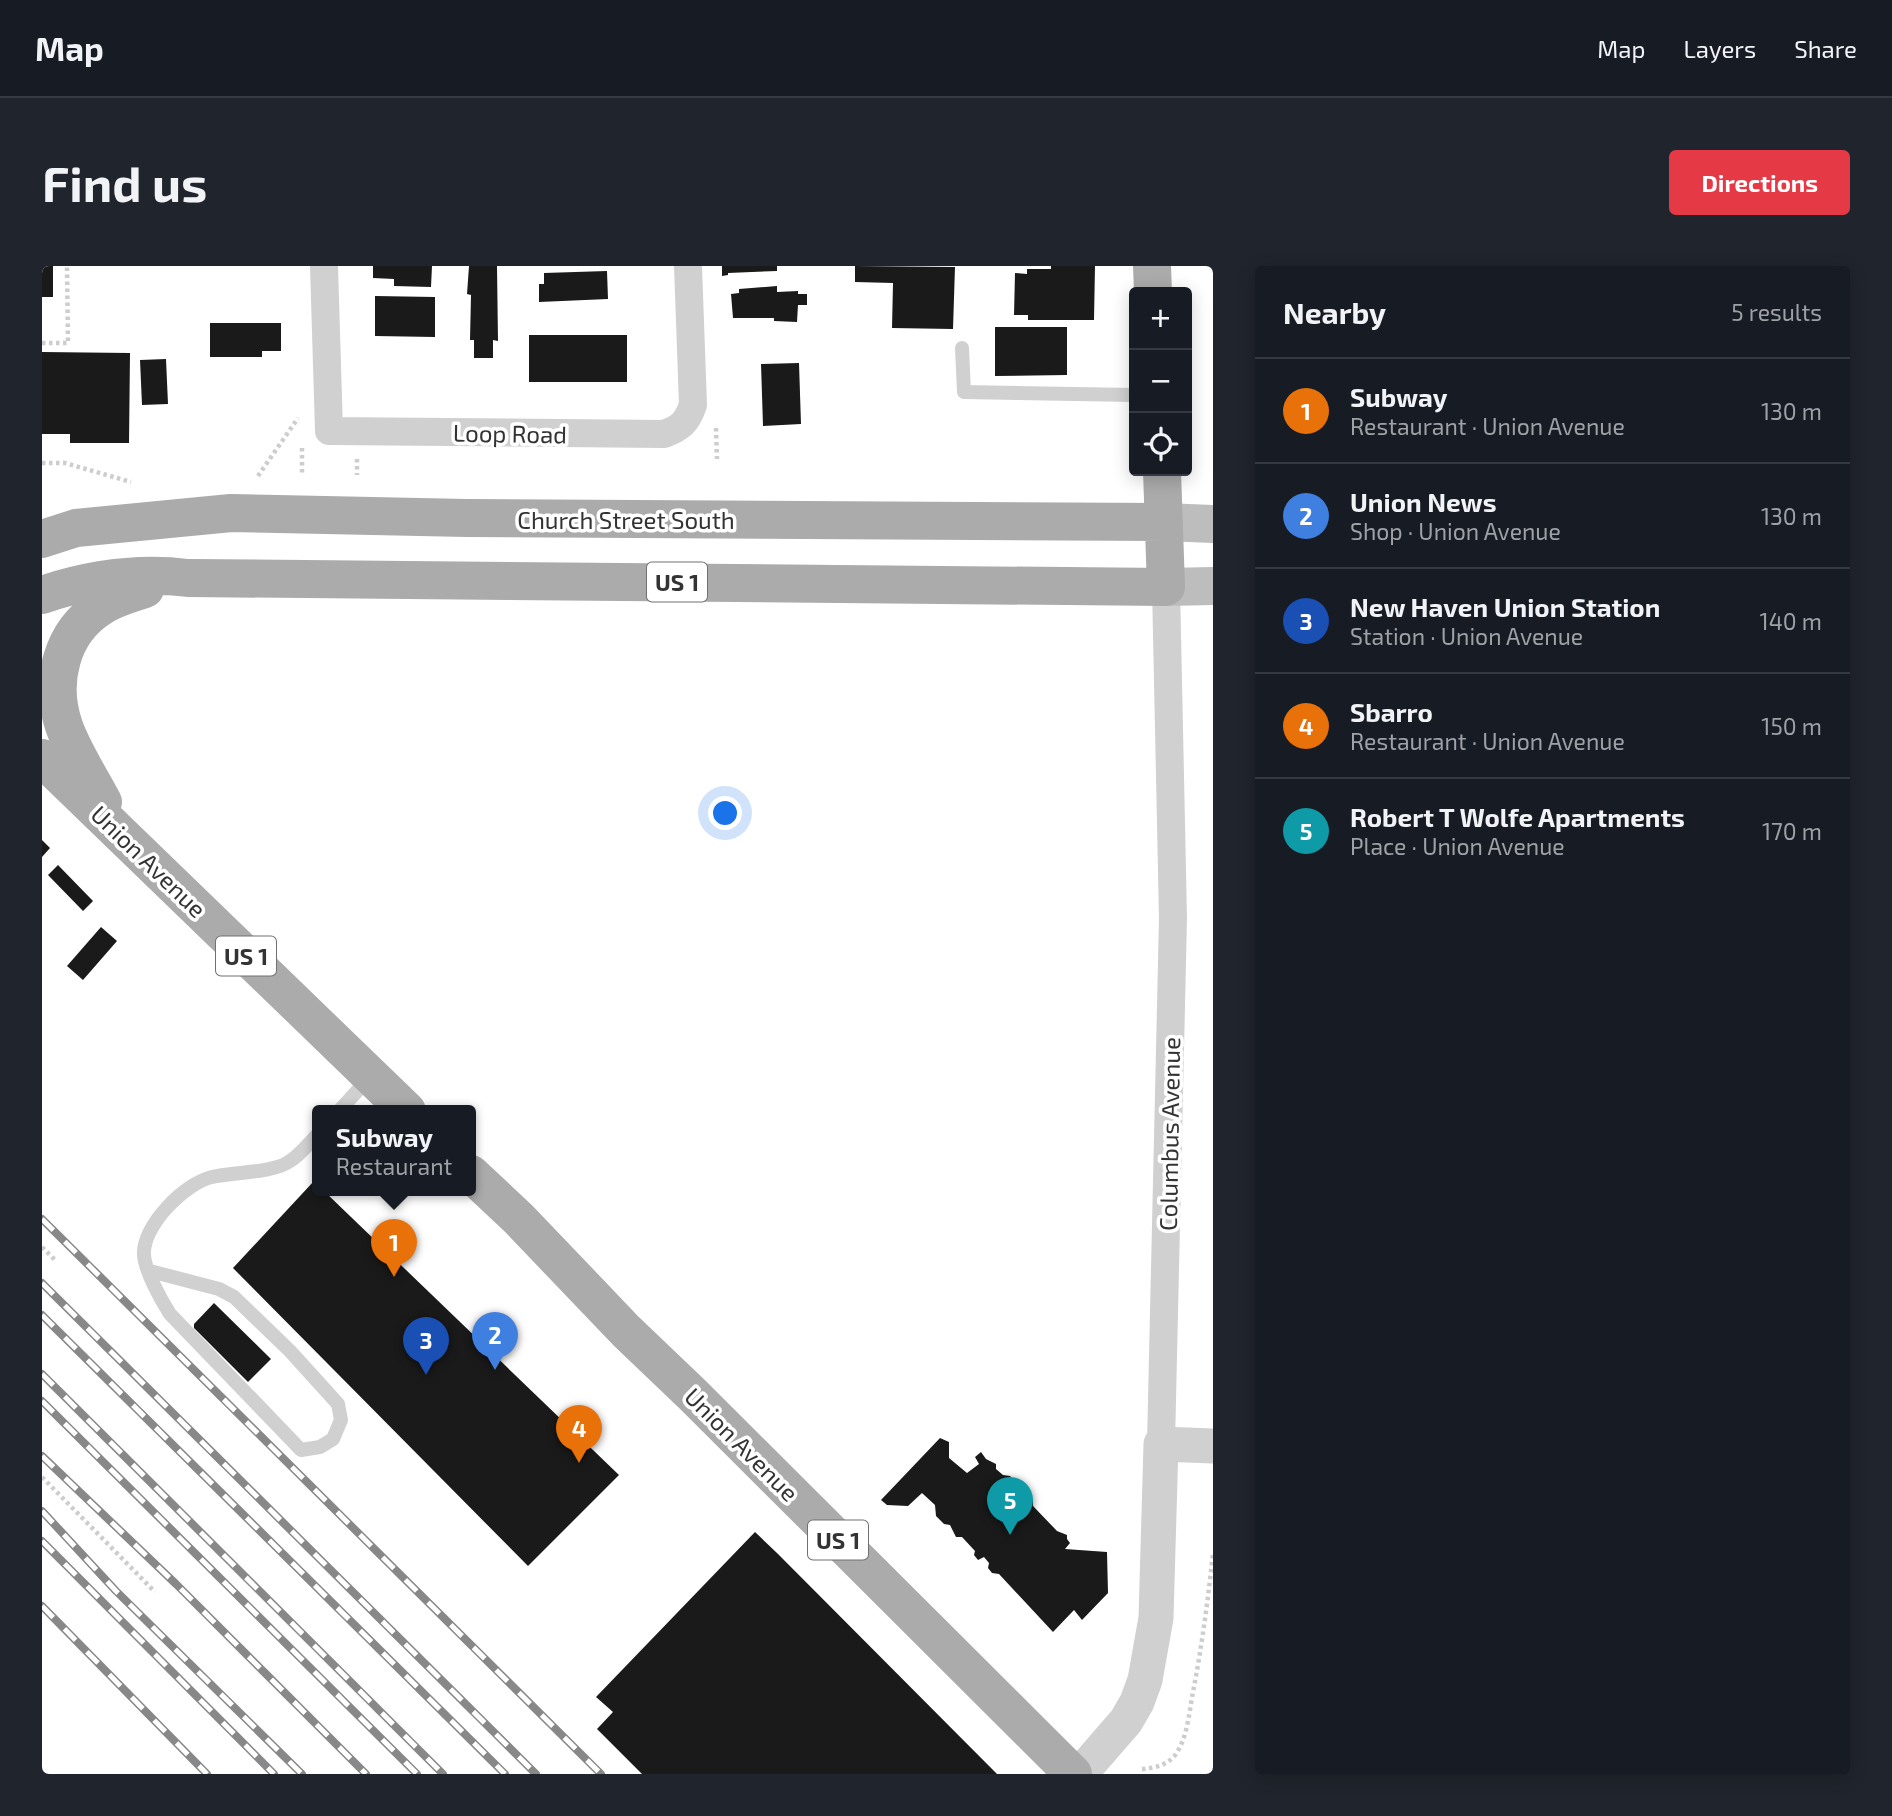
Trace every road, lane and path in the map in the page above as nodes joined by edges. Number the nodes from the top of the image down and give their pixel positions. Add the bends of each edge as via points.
1 (67, 266) edge
2 (324, 266) edge
3 (688, 266) edge
4 (1152, 266) edge
5 (1153, 287) edge
6 (42, 343) edge
7 (962, 348) dead end
8 (1129, 395) edge
9 (301, 415) dead end
10 (716, 424) dead end
11 (302, 448) dead end
12 (717, 459) dead end
13 (42, 463) edge
14 (302, 475) dead end
15 (258, 476) dead end
16 (1162, 476) edge
17 (131, 482) dead end
18 (1164, 522) junction
19 (1213, 524) edge
20 (42, 539) edge
21 (188, 578) junction
22 (1213, 586) edge
23 (1166, 587) junction
24 (42, 595) edge
25 (42, 758) edge
26 (122, 836) junction
27 (371, 1076) junction
28 (344, 1105) edge
29 (401, 1105) edge
30 (312, 1140) edge
31 (476, 1179) edge
32 (42, 1248) edge
33 (56, 1261) dead end
34 (150, 1271) junction
35 (1161, 1444) junction
36 (1213, 1446) edge
37 (42, 1477) edge
38 (1213, 1553) edge
39 (155, 1592) dead end
40 (1143, 1769) dead end
41 (1073, 1774) edge
42 (1080, 1774) edge

1 - 6 path via 68,343
2 - 3 street, Loop Road via 329,431 664,435 688,421 693,405
4 - 5 main road
7 - 8 lane via 964,392
9 - 15 path
10 - 12 path
11 - 14 path
13 - 17 path via 65,463
16 - 18 main road, Columbus Avenue
18 - 19 main road, Church Street South
18 - 20 main road, Church Street South via 231,513 76,528
18 - 23 main road, Columbus Avenue
21 - 23 main road, US 1
21 - 24 main road via 117,578
21 - 26 main road, US 1 via 102,606 79,625 61,662 57,695 64,725
22 - 23 main road
23 - 35 street, Columbus Avenue via 1173,918
25 - 26 main road, Union Avenue / US 1
26 - 27 main road, Union Avenue / US 1
27 - 28 lane
27 - 29 main road, Union Avenue / US 1
30 - 34 lane via 289,1162 208,1178 190,1187 161,1215 149,1235 144,1254
31 - 41 main road, Union Avenue / US 1
32 - 33 path
34 - 34 lane via 170,1314 301,1450 333,1439 341,1420 338,1404 233,1297
35 - 36 street
35 - 42 street, Columbus Avenue via 1156,1618 1145,1680 1126,1721
37 - 39 path
38 - 40 path via 1186,1730 1175,1755 1165,1764

